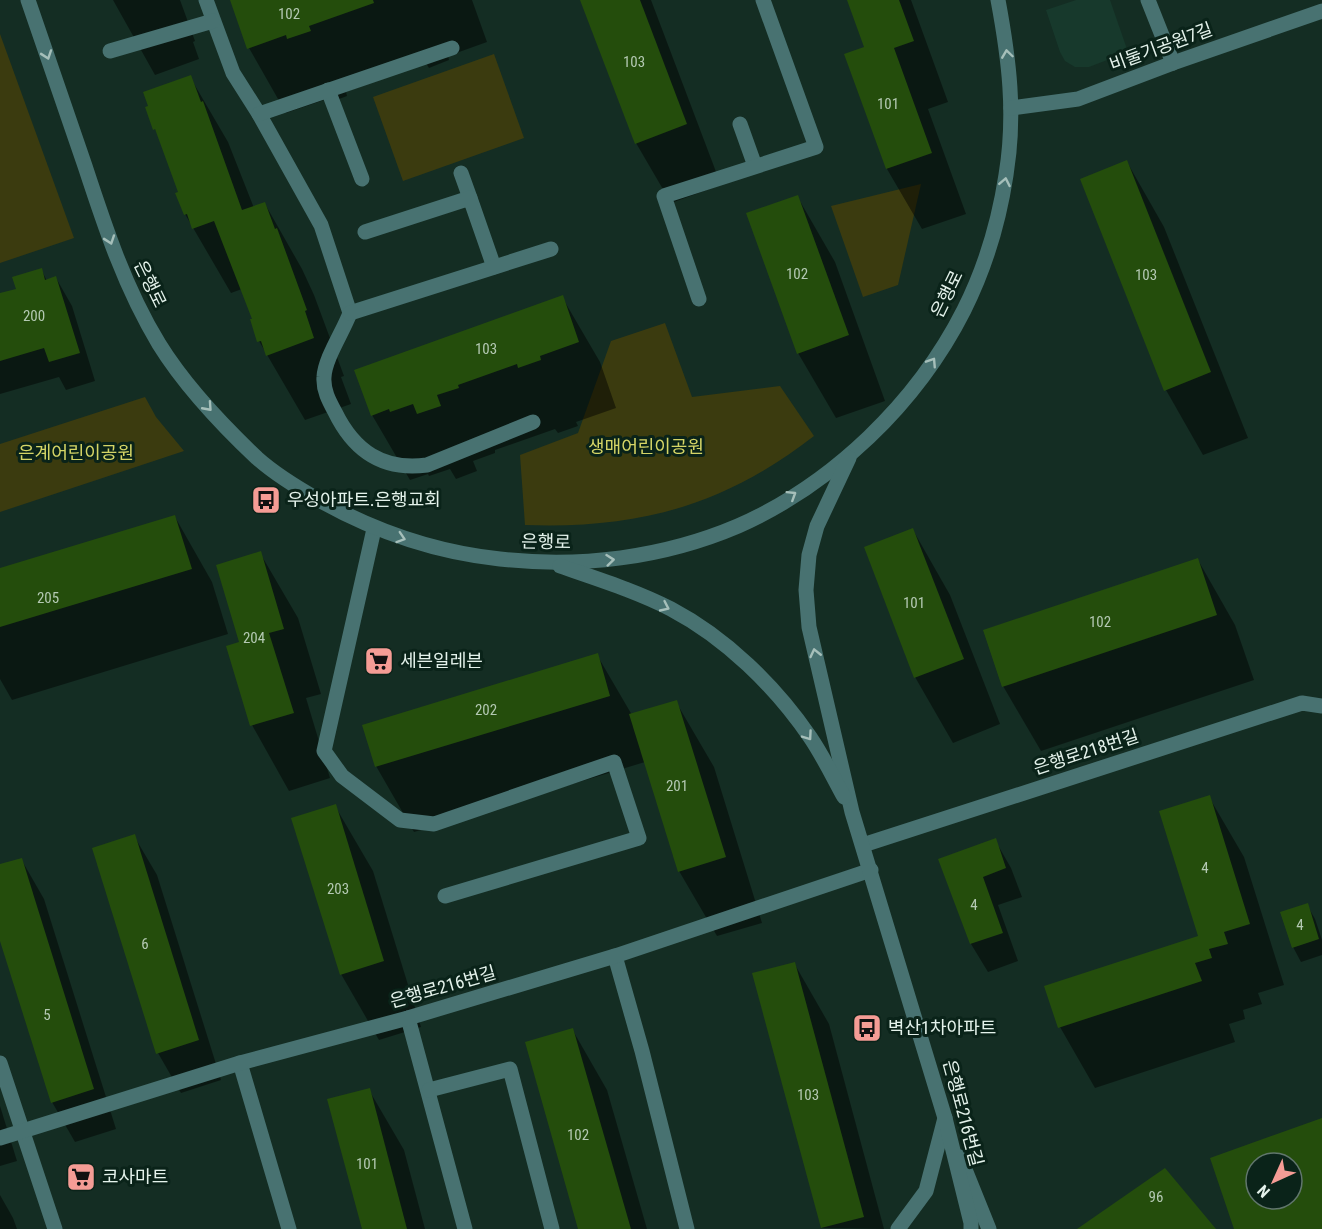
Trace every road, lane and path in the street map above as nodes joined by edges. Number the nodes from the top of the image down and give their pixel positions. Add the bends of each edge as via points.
1 (28, 0) edge
2 (206, 0) edge
3 (763, 0) edge
4 (998, 0) edge
5 (1148, 0) edge
6 (1322, 11) edge
7 (213, 21) junction
8 (452, 48) dead end
9 (110, 51) dead end
10 (1173, 63) junction
11 (328, 90) junction
12 (1011, 108) junction
13 (259, 114) junction
14 (740, 124) dead end
15 (755, 166) junction
16 (460, 173) dead end
17 (362, 179) dead end
18 (470, 198) junction
19 (365, 232) dead end
20 (551, 249) dead end
21 (494, 267) junction
22 (699, 299) dead end
23 (350, 313) junction
24 (534, 422) dead end
25 (853, 450) junction
26 (374, 529) junction
27 (552, 563) junction
28 (1322, 706) edge
29 (852, 812) junction
30 (863, 844) junction
31 (871, 870) junction
32 (445, 896) dead end
33 (615, 956) junction
34 (408, 1018) junction
35 (0, 1063) edge
36 (240, 1063) junction
37 (429, 1090) junction
38 (945, 1118) junction
39 (22, 1131) junction
40 (0, 1138) edge
41 (55, 1229) edge
42 (289, 1229) edge
43 (465, 1229) edge
44 (552, 1229) edge
45 (687, 1229) edge
46 (898, 1229) edge
47 (971, 1229) edge
48 (989, 1229) edge

1 -> 26 street, 은행로 via 119,266 162,349 212,412 281,479
2 - 7 street
3 - 15 street via 816,147
12 -> 4 street, 은행로 via 1010,73
5 - 10 street
6 - 10 street, 비둘기공원7길
7 - 9 street
7 - 13 street via 233,73
8 - 11 street
10 - 12 street, 비둘기공원7길 via 1078,99
11 - 13 street
11 - 17 street
25 -> 12 street, 은행로 via 904,399 964,309 1000,207
13 - 23 street via 321,225
14 - 15 street
15 - 22 street via 664,196
16 - 18 street
18 - 19 street
18 - 21 street
20 - 21 street
21 - 23 street
23 - 24 street via 324,371 324,388 340,424 379,460 401,467 427,465
27 -> 25 street, 은행로 via 623,558 716,534 799,491
29 -> 25 street via 809,627 806,590 817,526
26 -> 27 street, 은행로 via 459,554
26 - 32 street via 324,751 342,776 400,820 434,824 614,762 639,838
27 -> 29 street via 669,608 712,634 759,676 811,738
28 - 30 street, 은행로218번길 via 1302,703
29 - 30 street, 은행로216번길
30 - 31 street, 은행로216번길
31 - 33 street, 은행로216번길
31 - 38 street, 은행로216번길
33 - 34 street, 은행로216번길
33 - 45 street
34 - 36 street, 은행로216번길
34 - 37 street
35 - 39 street
36 - 39 street, 은행로216번길
36 - 42 street
37 - 43 street
37 - 44 street via 510,1069
38 - 46 street via 926,1191
38 - 47 street, 은행로216번길
38 - 48 street
39 - 40 street, 은행로216번길
39 - 41 street

